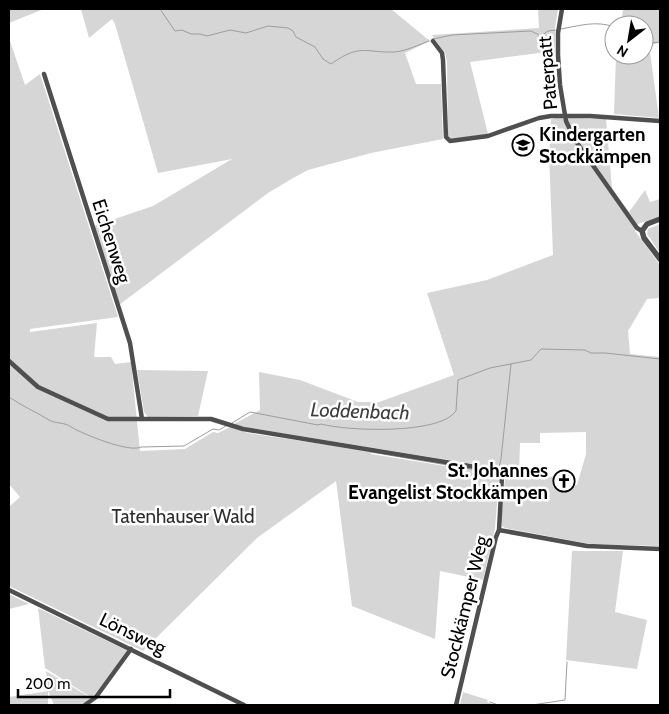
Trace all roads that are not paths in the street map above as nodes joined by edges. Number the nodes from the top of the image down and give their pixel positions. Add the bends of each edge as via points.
1 (562, 9) edge
2 (433, 41) dead end
3 (44, 74) dead end
4 (565, 115) junction
5 (660, 121) edge
6 (660, 219) edge
7 (642, 231) junction
8 (660, 259) edge
9 (9, 361) edge
10 (142, 419) junction
11 (499, 530) junction
12 (660, 550) edge
13 (9, 590) edge
14 (131, 649) junction
15 (85, 705) edge
16 (244, 705) edge
17 (456, 705) edge

1 - 4 street, Paterpatt via 558,33
2 - 4 street via 442,53 447,140 488,136 539,118
3 - 10 street, Eichenweg via 130,344
4 - 5 street
4 - 7 street, Paterpatt via 575,140 636,228
6 - 7 street
7 - 8 street
9 - 10 street via 38,387 108,419
10 - 11 street via 211,419 244,429 497,470 502,474
11 - 12 street, Stockkämper Weg via 587,546
11 - 17 street, Stockkämper Weg
13 - 14 street, Lönsweg
14 - 15 street via 96,697
14 - 16 street, Lönsweg

